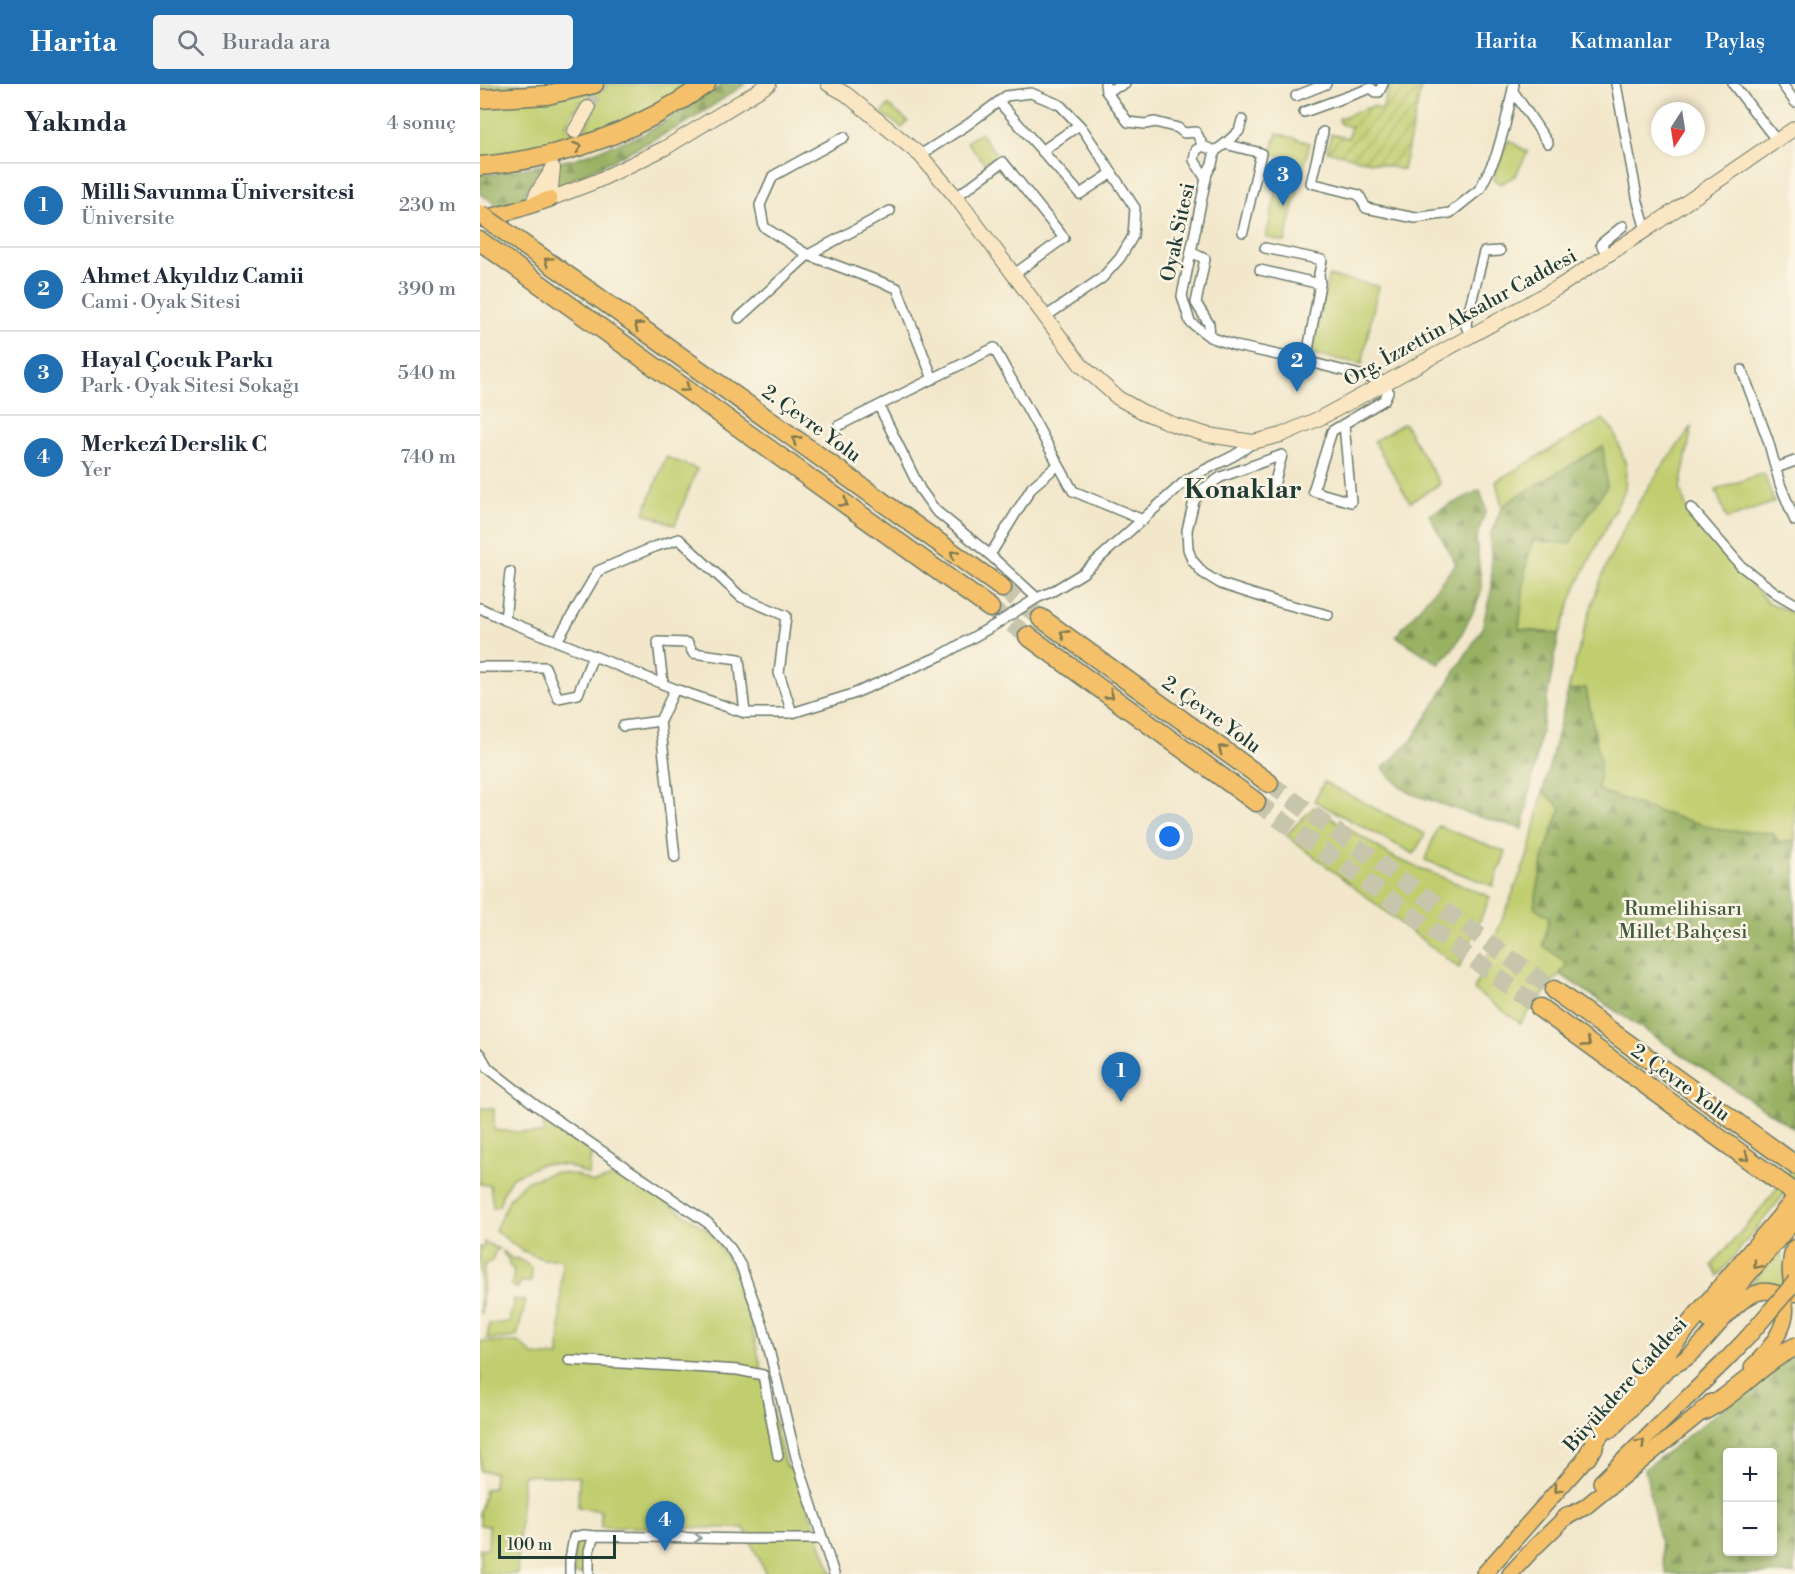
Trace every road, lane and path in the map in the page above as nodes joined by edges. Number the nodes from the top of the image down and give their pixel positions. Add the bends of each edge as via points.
1 (594, 84) edge
2 (706, 84) edge
3 (769, 84) edge
4 (830, 84) edge
5 (1125, 84) edge
6 (1326, 84) edge
7 (1383, 84) edge
8 (1616, 84) edge
9 (1733, 84) edge
10 (1782, 84) edge
11 (1513, 87) edge
12 (1106, 88) edge
13 (1296, 96) dead end
14 (480, 99) edge
15 (999, 102) junction
16 (1795, 102) edge
17 (588, 108) tunnel mouth
18 (1304, 112) dead end
19 (1242, 120) dead end
20 (1079, 125) junction
21 (1795, 128) edge
22 (575, 131) dead end
23 (1323, 132) dead end
24 (844, 137) dead end
25 (1777, 141) junction
26 (1548, 143) dead end
27 (1225, 144) junction
28 (1203, 146) junction
29 (1042, 151) junction
30 (1215, 151) junction
31 (920, 155) junction
32 (480, 166) edge
33 (1112, 173) junction
34 (1206, 179) junction
35 (956, 197) junction
36 (550, 199) junction
37 (532, 205) junction
38 (890, 211) dead end
39 (480, 214) edge
40 (480, 219) edge
41 (1623, 226) dead end
42 (1647, 230) junction
43 (1244, 232) dead end
44 (480, 241) edge
45 (1264, 248) dead end
46 (1191, 252) junction
47 (1500, 252) dead end
48 (808, 255) junction
49 (1607, 255) junction
50 (1260, 270) dead end
51 (1013, 275) junction
52 (1320, 284) junction
53 (1044, 317) junction
54 (739, 318) dead end
55 (1210, 337) junction
56 (1471, 337) junction
57 (1306, 360) junction
58 (1742, 370) dead end
59 (933, 380) junction
60 (1387, 382) junction
61 (879, 406) junction
62 (1344, 424) junction
63 (838, 426) dead end
64 (1253, 442) junction
65 (1795, 461) edge
66 (1058, 465) junction
67 (1776, 468) junction
68 (1272, 492) dead end
69 (1691, 508) dead end
70 (1143, 520) junction
71 (1795, 521) edge
72 (990, 555) junction
73 (510, 572) dead end
74 (1002, 588) tunnel mouth
75 (1037, 598) junction
76 (1795, 604) edge
77 (480, 608) edge
78 (990, 608) tunnel mouth
79 (1328, 615) dead end
80 (1041, 618) tunnel mouth
81 (505, 620) junction
82 (1028, 636) tunnel mouth
83 (557, 641) junction
84 (593, 656) junction
85 (480, 667) edge
86 (663, 684) junction
87 (675, 689) junction
88 (745, 712) junction
89 (792, 713) junction
90 (660, 721) junction
91 (623, 726) dead end
92 (1269, 783) tunnel mouth
93 (1256, 802) tunnel mouth
94 (675, 857) dead end
95 (1554, 990) tunnel mouth
96 (1540, 1008) tunnel mouth
97 (480, 1053) edge
98 (1795, 1165) edge
99 (1795, 1193) edge
100 (1791, 1211) edge
101 (1795, 1249) edge
102 (1795, 1282) edge
103 (1795, 1292) edge
104 (1795, 1347) edge
105 (569, 1360) dead end
106 (1669, 1368) junction
107 (1703, 1411) junction
108 (778, 1456) dead end
109 (1587, 1457) junction
110 (1563, 1519) junction
111 (594, 1536) junction
112 (823, 1539) junction
113 (570, 1574) edge
114 (589, 1574) edge
115 (834, 1574) edge
116 (1485, 1574) edge
117 (1510, 1574) edge

1 - 14 highway via 547,94
32 -> 2 highway via 536,158 602,139 653,117
3 - 36 main road via 665,148
4 - 31 main road, Org. İzzettin Aksalur Caddesi
5 - 12 street
6 - 13 street
7 - 18 street via 1379,92 1371,88
8 - 42 street
9 - 25 street
10 - 16 street
11 - 23 street via 1496,156 1480,189 1450,213 1416,218 1366,208 1359,195 1311,183
11 - 26 street
12 - 28 street via 1128,122 1155,122 1184,133 1197,127
15 - 20 street via 1006,96 1031,93 1060,105
15 - 29 street
15 - 31 street
17 - 22 main road
19 - 27 street via 1239,130
20 - 29 street
20 - 33 street
21 - 25 main road, Org. İzzettin Aksalur Caddesi
24 - 48 street via 773,176 760,205 764,227
25 - 42 main road, Org. İzzettin Aksalur Caddesi
27 - 30 street
27 - 43 street via 1261,153
28 - 30 street
28 - 34 street via 1196,150 1194,160
29 - 33 street via 1080,194
30 - 34 street, Oyak Sitesi
31 - 35 main road, Org. İzzettin Aksalur Caddesi
33 - 53 street via 1135,208 1133,236 1102,278
34 - 46 street, Oyak Sitesi
35 - 51 main road, Org. İzzettin Aksalur Caddesi
35 - 51 street via 1003,162 1064,238
36 - 37 main road
36 - 37 main road via 553,168
37 - 40 main road
38 - 48 street
74 -> 39 highway, 2. Çevre Yolu, bridge
41 - 49 street via 1600,244
42 - 49 main road, Org. İzzettin Aksalur Caddesi
44 -> 78 highway
45 - 52 street via 1322,260
46 - 55 street, Oyak Sitesi via 1182,296 1190,322
46 - 55 street via 1205,259 1196,303 1209,324
47 - 56 street via 1484,252 1467,318
48 - 54 street
48 - 59 street via 897,288
49 - 56 main road, Org. İzzettin Aksalur Caddesi
50 - 52 street
51 - 53 main road, Org. İzzettin Aksalur Caddesi
52 - 57 street
53 - 64 main road, Org. İzzettin Aksalur Caddesi via 1081,365 1130,405 1208,435
55 - 57 street, Oyak Sitesi
56 - 60 main road, Org. İzzettin Aksalur Caddesi
57 - 60 street, Oyak Sitesi
58 - 67 street
59 - 61 street
59 - 66 street via 994,348
60 - 62 street via 1384,399
60 - 64 main road, Org. İzzettin Aksalur Caddesi via 1291,431
61 - 63 street
61 - 72 street via 920,489 935,510
62 - 62 street via 1332,431 1313,491 1351,502
64 - 70 street via 1195,474
65 - 67 street
66 - 70 street via 1073,491
66 - 72 street via 1032,487
67 - 71 street
68 - 79 street via 1282,454 1221,477 1203,489 1194,501 1187,530 1192,560 1203,573 1221,584
69 - 76 street via 1741,566
70 - 75 street via 1083,573
72 - 75 street
73 - 81 street
75 - 89 street via 939,656 853,694
77 - 81 street
92 -> 80 highway, 2. Çevre Yolu
81 - 83 street
82 -> 93 highway
83 - 84 street
83 - 89 street via 598,571 679,539 741,597 786,616 779,673
84 - 85 street via 578,694 558,698 544,667
84 - 86 street
86 - 87 street
86 - 88 street via 658,642 688,643 693,653 739,659
87 - 88 street
87 - 90 street
88 - 89 street
90 - 91 street
90 - 94 street
95 - 98 highway, 2. Çevre Yolu
96 -> 99 highway, 2. Çevre Yolu
97 - 112 street via 488,1068 563,1125 708,1223 731,1249 763,1326 796,1457
100 -> 106 main road, Büyükdere Caddesi
100 - 109 highway via 1619,1408
101 - 103 highway via 1791,1266
110 -> 102 main road, bridge via 1725,1361
104 - 107 highway
105 - 108 street via 738,1370 763,1375
106 - 107 main road via 1689,1356 1750,1296 1771,1291 1786,1300 1788,1329
106 - 109 main road, Büyükdere Caddesi
107 - 110 main road via 1585,1508
109 -> 116 main road, Büyükdere Caddesi
110 - 117 main road
111 -> 112 street
111 - 113 street via 574,1537
111 - 114 street via 589,1551
112 - 115 street

